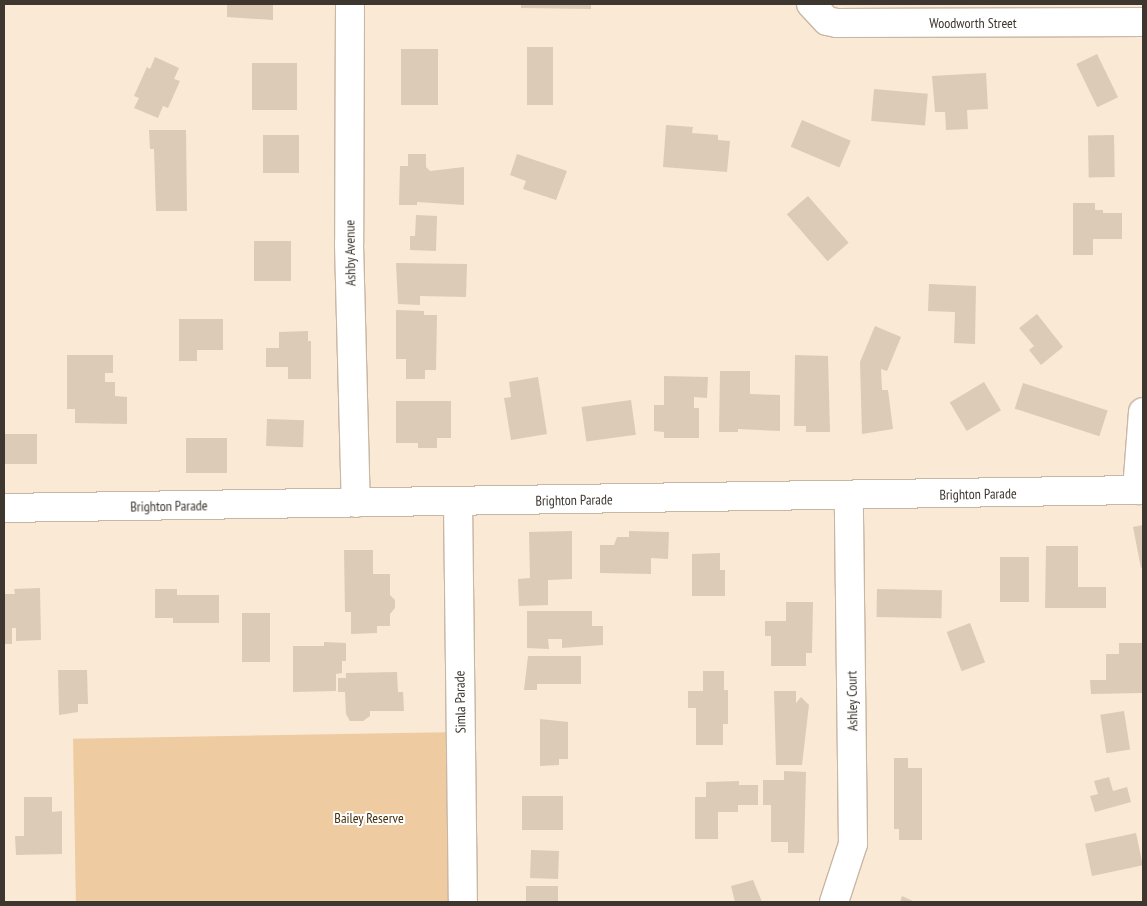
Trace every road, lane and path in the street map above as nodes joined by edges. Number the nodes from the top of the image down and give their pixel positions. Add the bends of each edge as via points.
1 (350, 4) edge
2 (811, 4) edge
3 (1143, 22) edge
4 (1143, 412) edge
5 (1140, 490) edge
6 (849, 496) junction
7 (458, 502) junction
8 (356, 503) junction
9 (4, 508) edge
10 (463, 902) edge
11 (834, 902) edge

1 - 8 street, Ashby Avenue via 349,244
2 - 3 street, Woodworth Street via 827,21 837,23
4 - 5 street
5 - 6 street, Brighton Parade
6 - 7 street, Brighton Parade
6 - 11 street, Ashley Court via 853,844
7 - 8 street, Brighton Parade
7 - 10 street, Simla Parade
8 - 9 street, Brighton Parade

